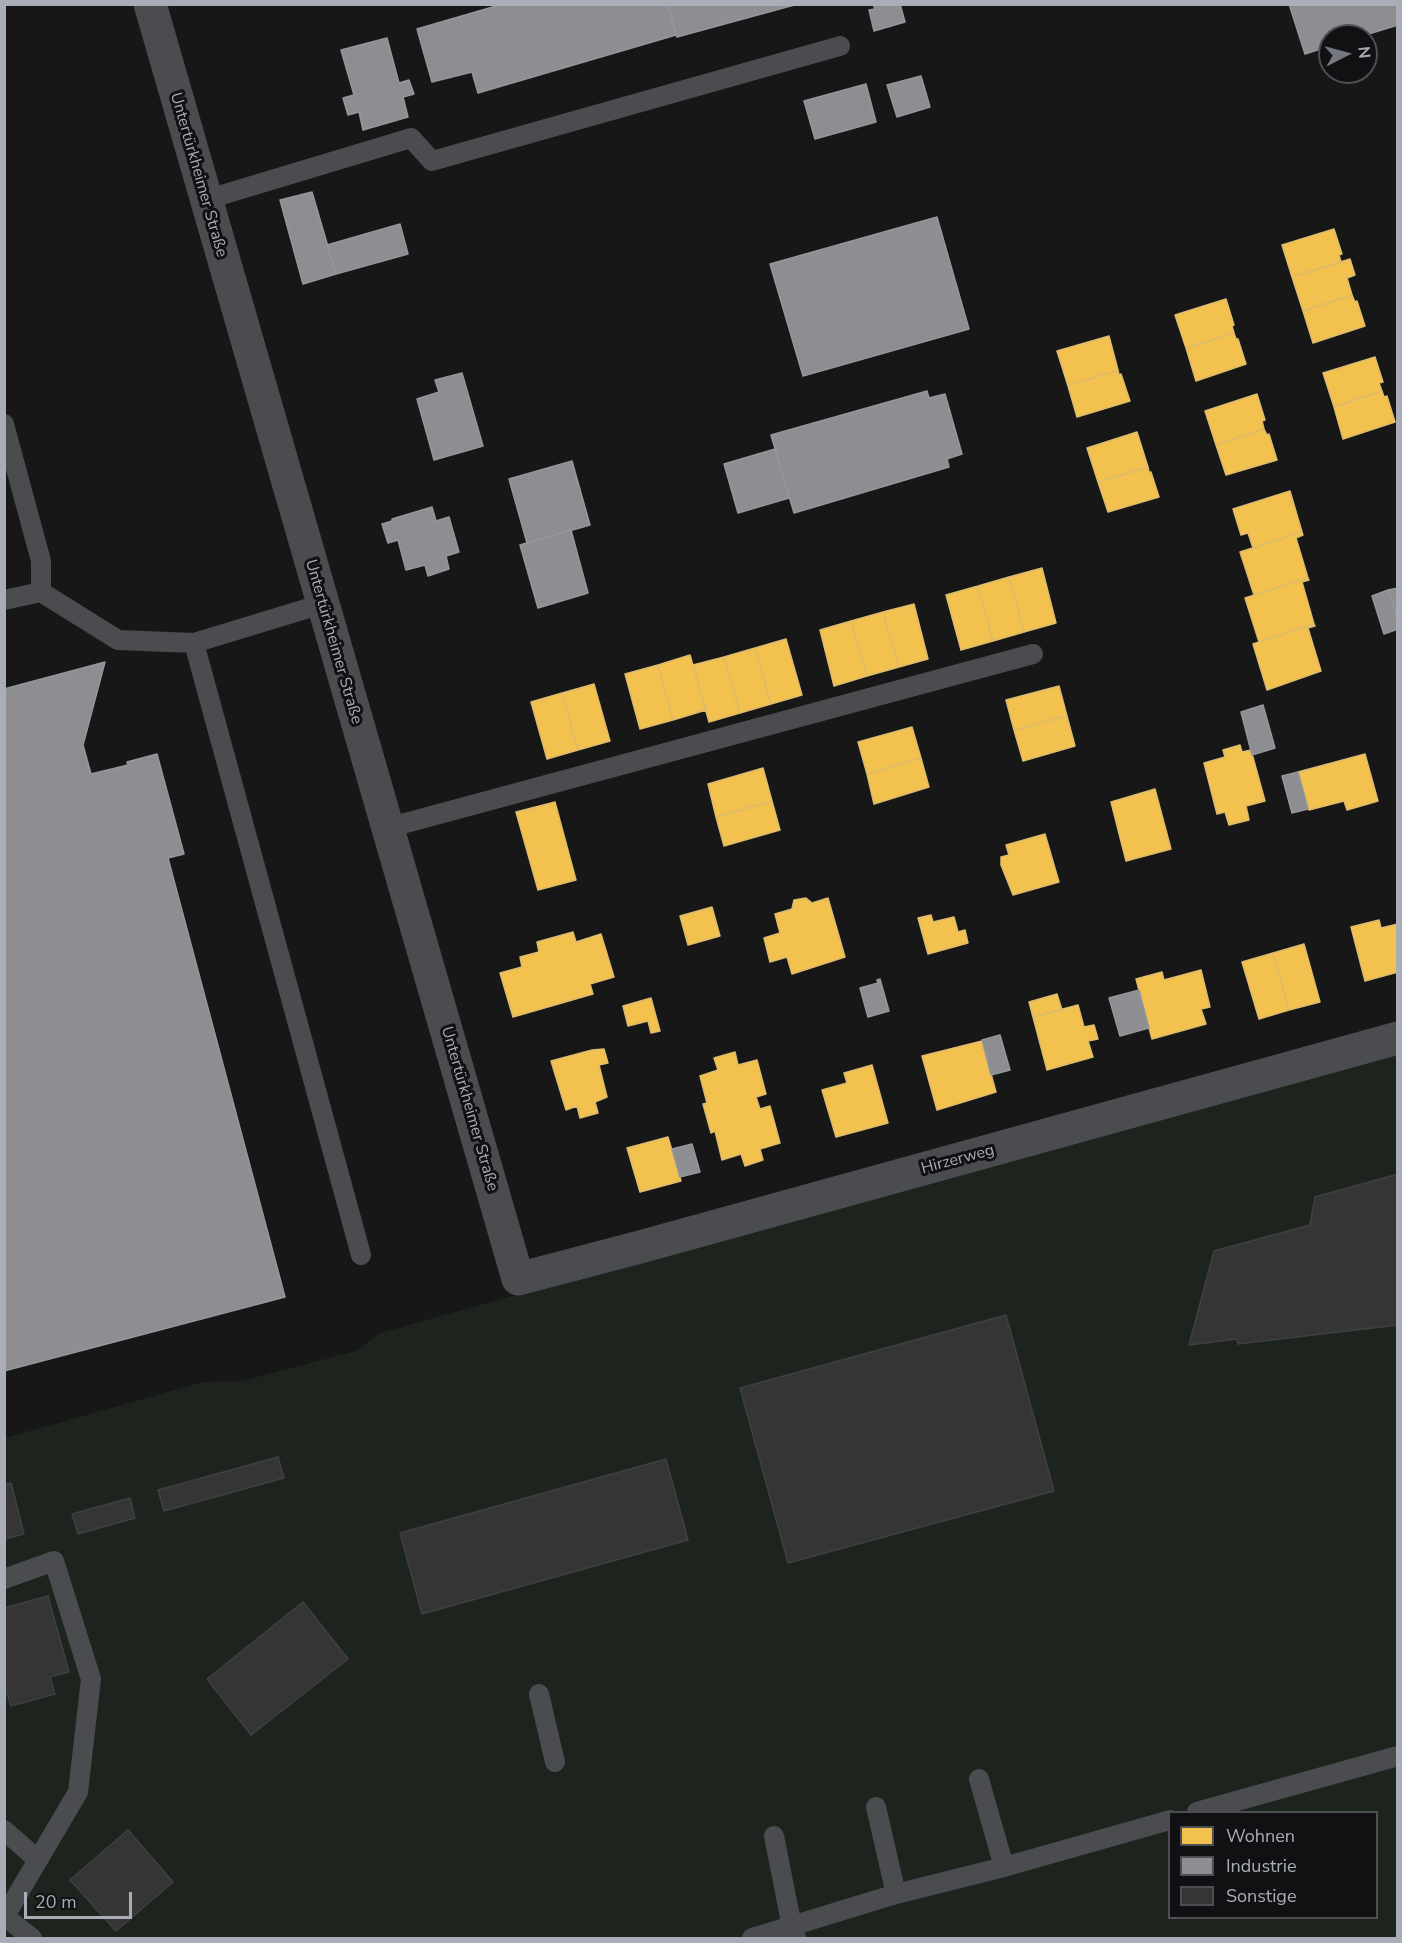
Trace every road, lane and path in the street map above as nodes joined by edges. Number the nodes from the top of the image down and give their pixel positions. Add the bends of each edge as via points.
1 (150, 4) edge
2 (840, 46) dead end
3 (205, 200) junction
4 (4, 424) edge
5 (41, 592) junction
6 (4, 600) edge
7 (322, 604) junction
8 (194, 644) junction
9 (1033, 654) dead end
10 (387, 828) junction
11 (1398, 1038) edge
12 (361, 1255) dead end
13 (518, 1279) joint
14 (4, 1579) edge
15 (539, 1694) dead end
16 (1398, 1756) edge
17 (555, 1762) dead end
18 (979, 1779) dead end
19 (876, 1808) dead end
20 (1201, 1811) edge
21 (1168, 1821) edge
22 (4, 1830) edge
23 (774, 1836) dead end
24 (38, 1860) junction
25 (1004, 1867) junction
26 (896, 1894) junction
27 (5, 1916) edge
28 (794, 1933) edge
29 (32, 1938) edge
30 (752, 1938) edge

1 - 3 street, Untertürkheimer Straße
2 - 3 lane via 432,161 411,138
3 - 7 street, Untertürkheimer Straße
4 - 5 lane via 41,561
5 - 6 lane
5 - 8 lane via 118,640
7 - 8 lane
7 - 10 street, Untertürkheimer Straße
8 - 12 lane
9 - 10 lane
10 - 13 street, Untertürkheimer Straße
11 - 13 street, Hirzerweg
14 - 24 lane via 54,1561 92,1679 78,1792
15 - 17 lane
16 - 20 lane
18 - 25 lane
19 - 26 lane
21 - 25 lane
22 - 24 lane
23 - 28 lane
24 - 27 lane
25 - 26 lane
26 - 28 lane
27 - 29 lane
28 - 30 lane

